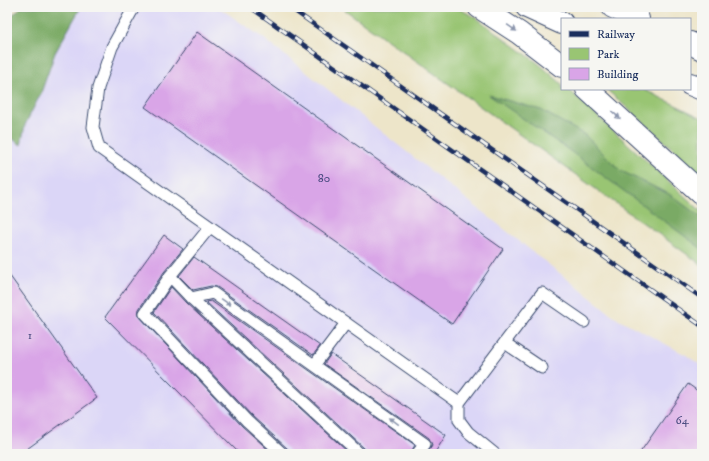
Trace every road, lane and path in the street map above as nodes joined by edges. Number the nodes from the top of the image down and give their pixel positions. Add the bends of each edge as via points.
1 (479, 7) edge
2 (527, 7) edge
3 (613, 7) edge
4 (133, 9) dead end
5 (636, 18) edge
6 (561, 23) edge
7 (691, 44) edge
8 (702, 49) edge
9 (561, 65) edge
10 (691, 84) edge
11 (702, 89) edge
12 (588, 90) edge
13 (702, 194) edge
14 (210, 227) junction
15 (170, 276) junction
16 (191, 298) junction
17 (584, 322) dead end
18 (346, 323) junction
19 (505, 343) junction
20 (315, 364) junction
21 (542, 368) dead end
22 (459, 403) junction
23 (283, 454) edge
24 (360, 454) edge
25 (417, 454) edge
26 (495, 454) edge

1 -> 9 highway
2 - 6 highway
3 - 5 highway
4 - 14 lane via 112,47 98,88 93,127 99,148
7 - 8 highway
10 - 11 highway
12 -> 13 highway
14 - 15 lane
14 - 18 lane
15 - 16 lane
15 - 23 lane via 145,313 247,421
16 -> 20 lane via 214,293
16 - 24 lane
17 - 19 lane via 542,293
18 - 20 lane
18 - 22 lane
19 - 21 lane
19 - 22 lane
25 -> 20 lane via 426,444
22 - 26 lane via 459,420 468,432

